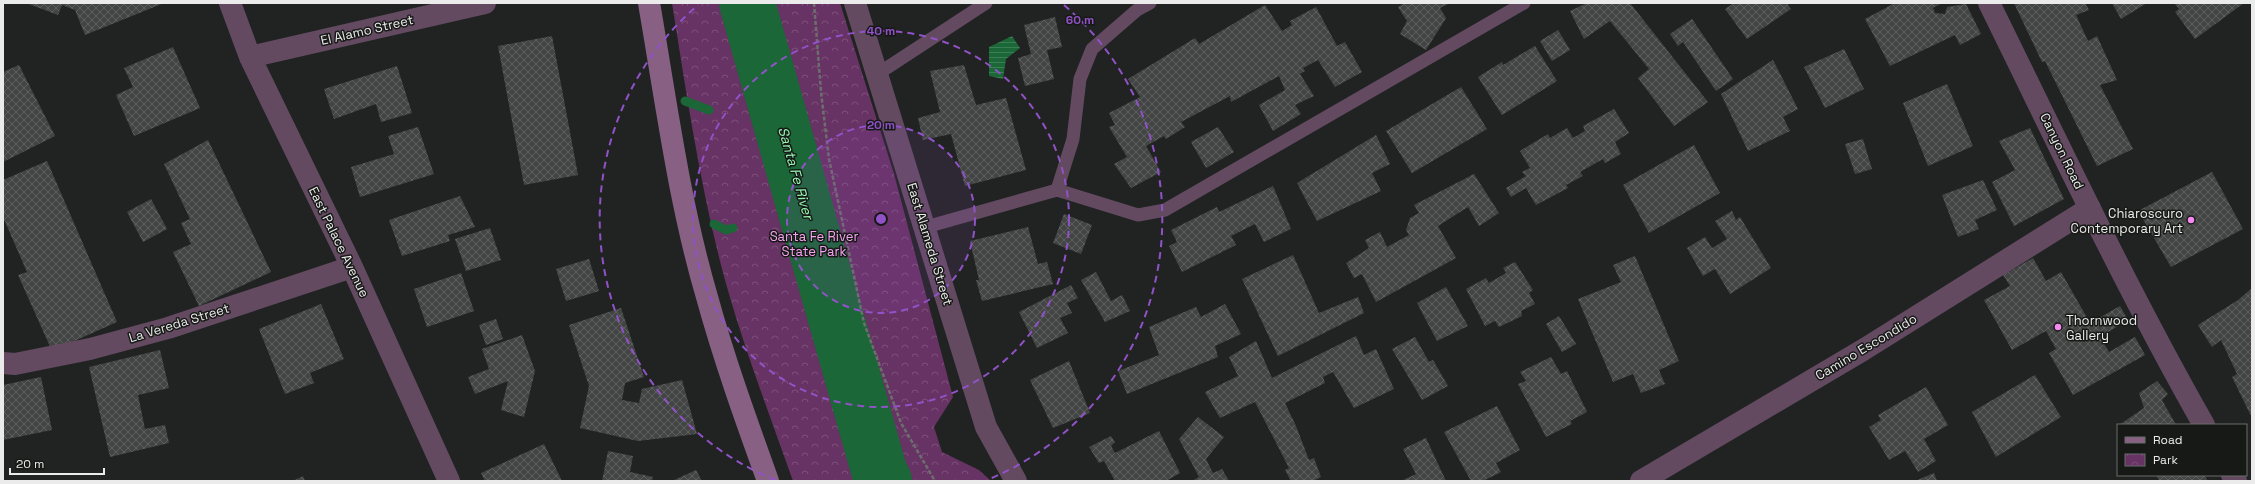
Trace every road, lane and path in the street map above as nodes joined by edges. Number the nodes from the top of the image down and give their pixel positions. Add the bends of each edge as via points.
1 (230, 3) edge
2 (485, 3) edge
3 (649, 3) edge
4 (814, 3) edge
5 (855, 3) edge
6 (986, 3) edge
7 (1150, 3) edge
8 (1524, 3) edge
9 (1989, 3) edge
10 (250, 57) junction
11 (876, 75) junction
12 (1057, 190) junction
13 (2090, 208) junction
14 (926, 227) junction
15 (352, 267) junction
16 (3, 363) edge
17 (2203, 424) edge
18 (450, 481) edge
19 (768, 481) edge
20 (934, 481) edge
21 (1016, 481) edge
22 (1640, 481) edge

1 - 10 street, East Palace Avenue
2 - 10 street, El Alamo Street
3 - 19 street via 678,170 706,296 740,404
4 - 20 path via 829,159 864,323 901,423
5 - 11 street, East Alameda Street
6 - 11 lane
7 - 12 lane via 1137,10 1092,49 1080,79 1073,139
8 - 12 lane via 1165,210 1138,215
9 - 13 street, Canyon Road
10 - 15 street, East Palace Avenue
11 - 14 street, East Alameda Street
12 - 14 lane
13 - 17 street, Canyon Road via 2168,361
13 - 22 street, Camino Escondido via 1863,350
14 - 21 street, East Alameda Street via 986,427
15 - 16 street, La Vereda Street via 168,328 97,347 15,364
15 - 18 street, East Palace Avenue

